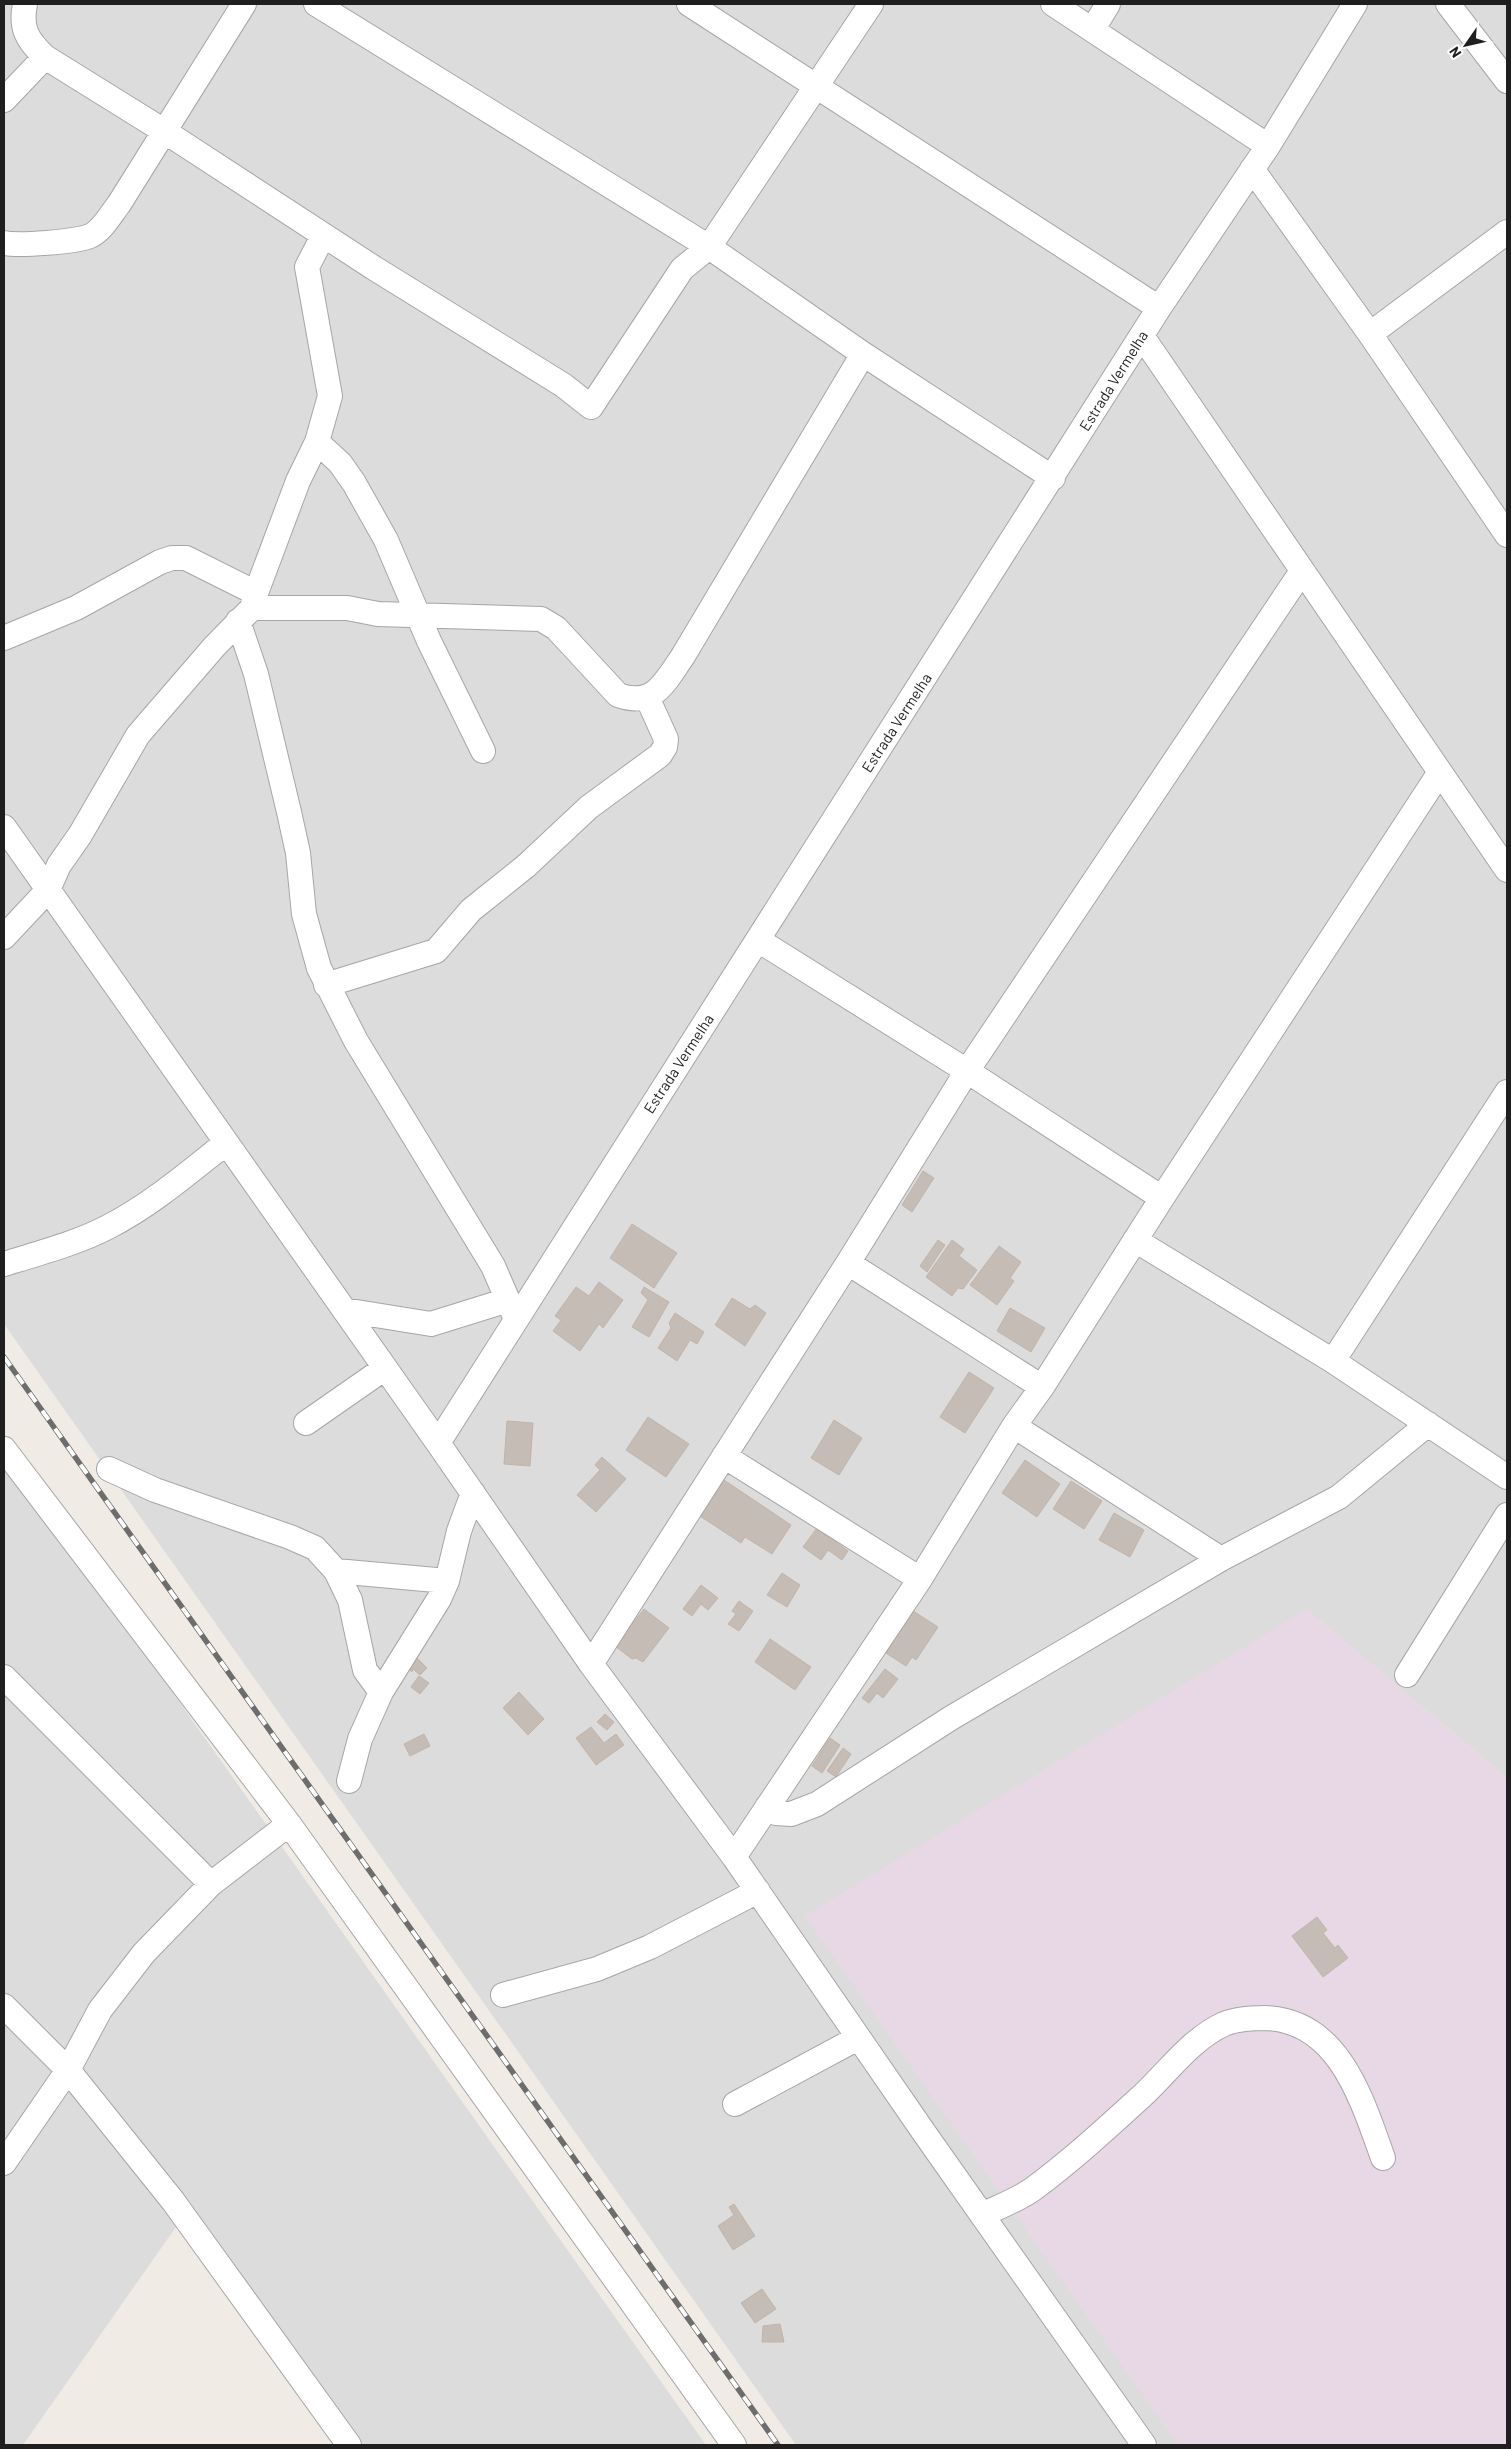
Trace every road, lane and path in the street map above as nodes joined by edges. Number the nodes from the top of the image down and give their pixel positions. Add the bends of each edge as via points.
1 (25, 4) edge
2 (244, 4) edge
3 (316, 4) edge
4 (689, 4) edge
5 (871, 4) edge
6 (1053, 4) edge
7 (1108, 4) edge
8 (1355, 4) edge
9 (1448, 4) edge
10 (1093, 29) junction
11 (45, 57) junction
12 (1507, 81) edge
13 (816, 87) junction
14 (4, 100) edge
15 (164, 131) junction
16 (1268, 146) junction
17 (1252, 169) junction
18 (1507, 232) edge
19 (323, 236) junction
20 (4, 243) edge
21 (709, 247) junction
22 (1159, 308) junction
23 (1370, 334) junction
24 (1142, 336) junction
25 (863, 354) junction
26 (317, 442) junction
27 (1053, 478) junction
28 (1506, 530) edge
29 (1302, 571) junction
30 (249, 607) junction
31 (419, 616) junction
32 (4, 638) edge
33 (647, 697) junction
34 (483, 751) dead end
35 (1440, 772) junction
36 (4, 827) edge
37 (1507, 870) edge
38 (48, 890) junction
39 (4, 937) edge
40 (758, 940) junction
41 (326, 985) junction
42 (967, 1071) junction
43 (1507, 1092) edge
44 (226, 1143) junction
45 (1162, 1198) junction
46 (1135, 1240) junction
47 (848, 1263) junction
48 (4, 1264) edge
49 (344, 1310) junction
50 (512, 1310) junction
51 (1333, 1361) junction
52 (385, 1368) junction
53 (1042, 1387) junction
54 (306, 1423) dead end
55 (1428, 1424) junction
56 (1014, 1426) junction
57 (438, 1443) junction
58 (4, 1449) edge
59 (724, 1456) junction
60 (109, 1469) dead end
61 (1507, 1477) edge
62 (473, 1493) junction
63 (1507, 1515) edge
64 (1221, 1559) junction
65 (336, 1571) junction
66 (920, 1579) junction
67 (447, 1581) junction
68 (591, 1664) junction
69 (1407, 1674) dead end
70 (4, 1677) edge
71 (381, 1692) junction
72 (349, 1781) dead end
73 (767, 1807) junction
74 (289, 1824) junction
75 (734, 1857) junction
76 (211, 1884) junction
77 (758, 1890) junction
78 (503, 1995) dead end
79 (4, 2006) edge
80 (858, 2038) junction
81 (68, 2070) junction
82 (735, 2104) dead end
83 (1383, 2158) dead end
84 (4, 2163) edge
85 (982, 2215) junction
86 (349, 2445) edge
87 (734, 2445) edge
88 (1144, 2445) edge

1 - 11 street via 22,19 29,40
2 - 15 street
3 - 21 street
4 - 13 street
5 - 13 street
6 - 10 street
7 - 10 street
8 - 16 street, Estrada Vermelha
9 - 12 street
10 - 16 street
11 - 14 street
11 - 15 street
13 - 21 street
13 - 22 street
15 - 19 street
15 - 20 street via 99,230 90,236 77,238
16 - 17 street, Estrada Vermelha
17 - 22 street, Estrada Vermelha
17 - 23 street
18 - 23 street
19 - 21 street via 563,385 591,407 682,269
19 - 26 street via 307,267 330,396
21 - 25 street
22 - 24 street, Estrada Vermelha
23 - 28 street
24 - 27 street, Estrada Vermelha
24 - 29 street
25 - 27 street
25 - 33 street via 683,656 657,692
26 - 30 street via 298,481
26 - 31 street via 340,463 354,483 386,540
27 - 40 street, Estrada Vermelha
29 - 35 street
29 - 42 street
30 - 31 street via 347,608 378,614
30 - 32 street via 186,558 172,558 76,608
30 - 38 street via 138,735 59,865
30 - 41 street via 256,674 298,854 304,914
31 - 33 street via 541,620 556,628 618,694 629,698
31 - 34 street via 428,641
33 - 41 street via 666,740 660,755 589,807 526,866 471,910 436,950
35 - 37 street
35 - 45 street
36 - 38 street
38 - 39 street
38 - 44 street
40 - 42 street
40 - 50 street, Estrada Vermelha
41 - 50 street via 401,1117 493,1266
42 - 45 street
42 - 47 street
43 - 51 street
44 - 48 street via 153,1201 107,1228
44 - 49 street
45 - 46 street
46 - 51 street
46 - 53 street
47 - 53 street
47 - 59 street
49 - 50 street via 431,1324
49 - 52 street
50 - 57 street, Estrada Vermelha
51 - 55 street
52 - 54 street
52 - 57 street
53 - 56 street
55 - 61 street
55 - 64 street via 1339,1497
56 - 64 street
56 - 66 street
57 - 62 street
58 - 74 street
59 - 66 street
59 - 68 street
60 - 65 street via 155,1490 315,1548
62 - 67 street
62 - 68 street
63 - 69 street
64 - 73 street via 951,1718 817,1804 791,1814 776,1813
65 - 67 street
65 - 71 street via 350,1600 365,1670
66 - 73 street
67 - 71 street
68 - 75 street
70 - 76 street
71 - 72 street via 360,1739
73 - 75 street
74 - 76 street
74 - 87 street
75 - 77 street
76 - 81 street via 144,1953 100,2010
77 - 78 street via 650,1947 597,1968
77 - 80 street
79 - 81 street
80 - 82 street
80 - 85 street
81 - 84 street
81 - 86 street via 172,2201
83 - 85 street via 1362,2101 1345,2067 1316,2033 1283,2018 1254,2018 1225,2024 1205,2036 1136,2101 1031,2191
85 - 88 street

